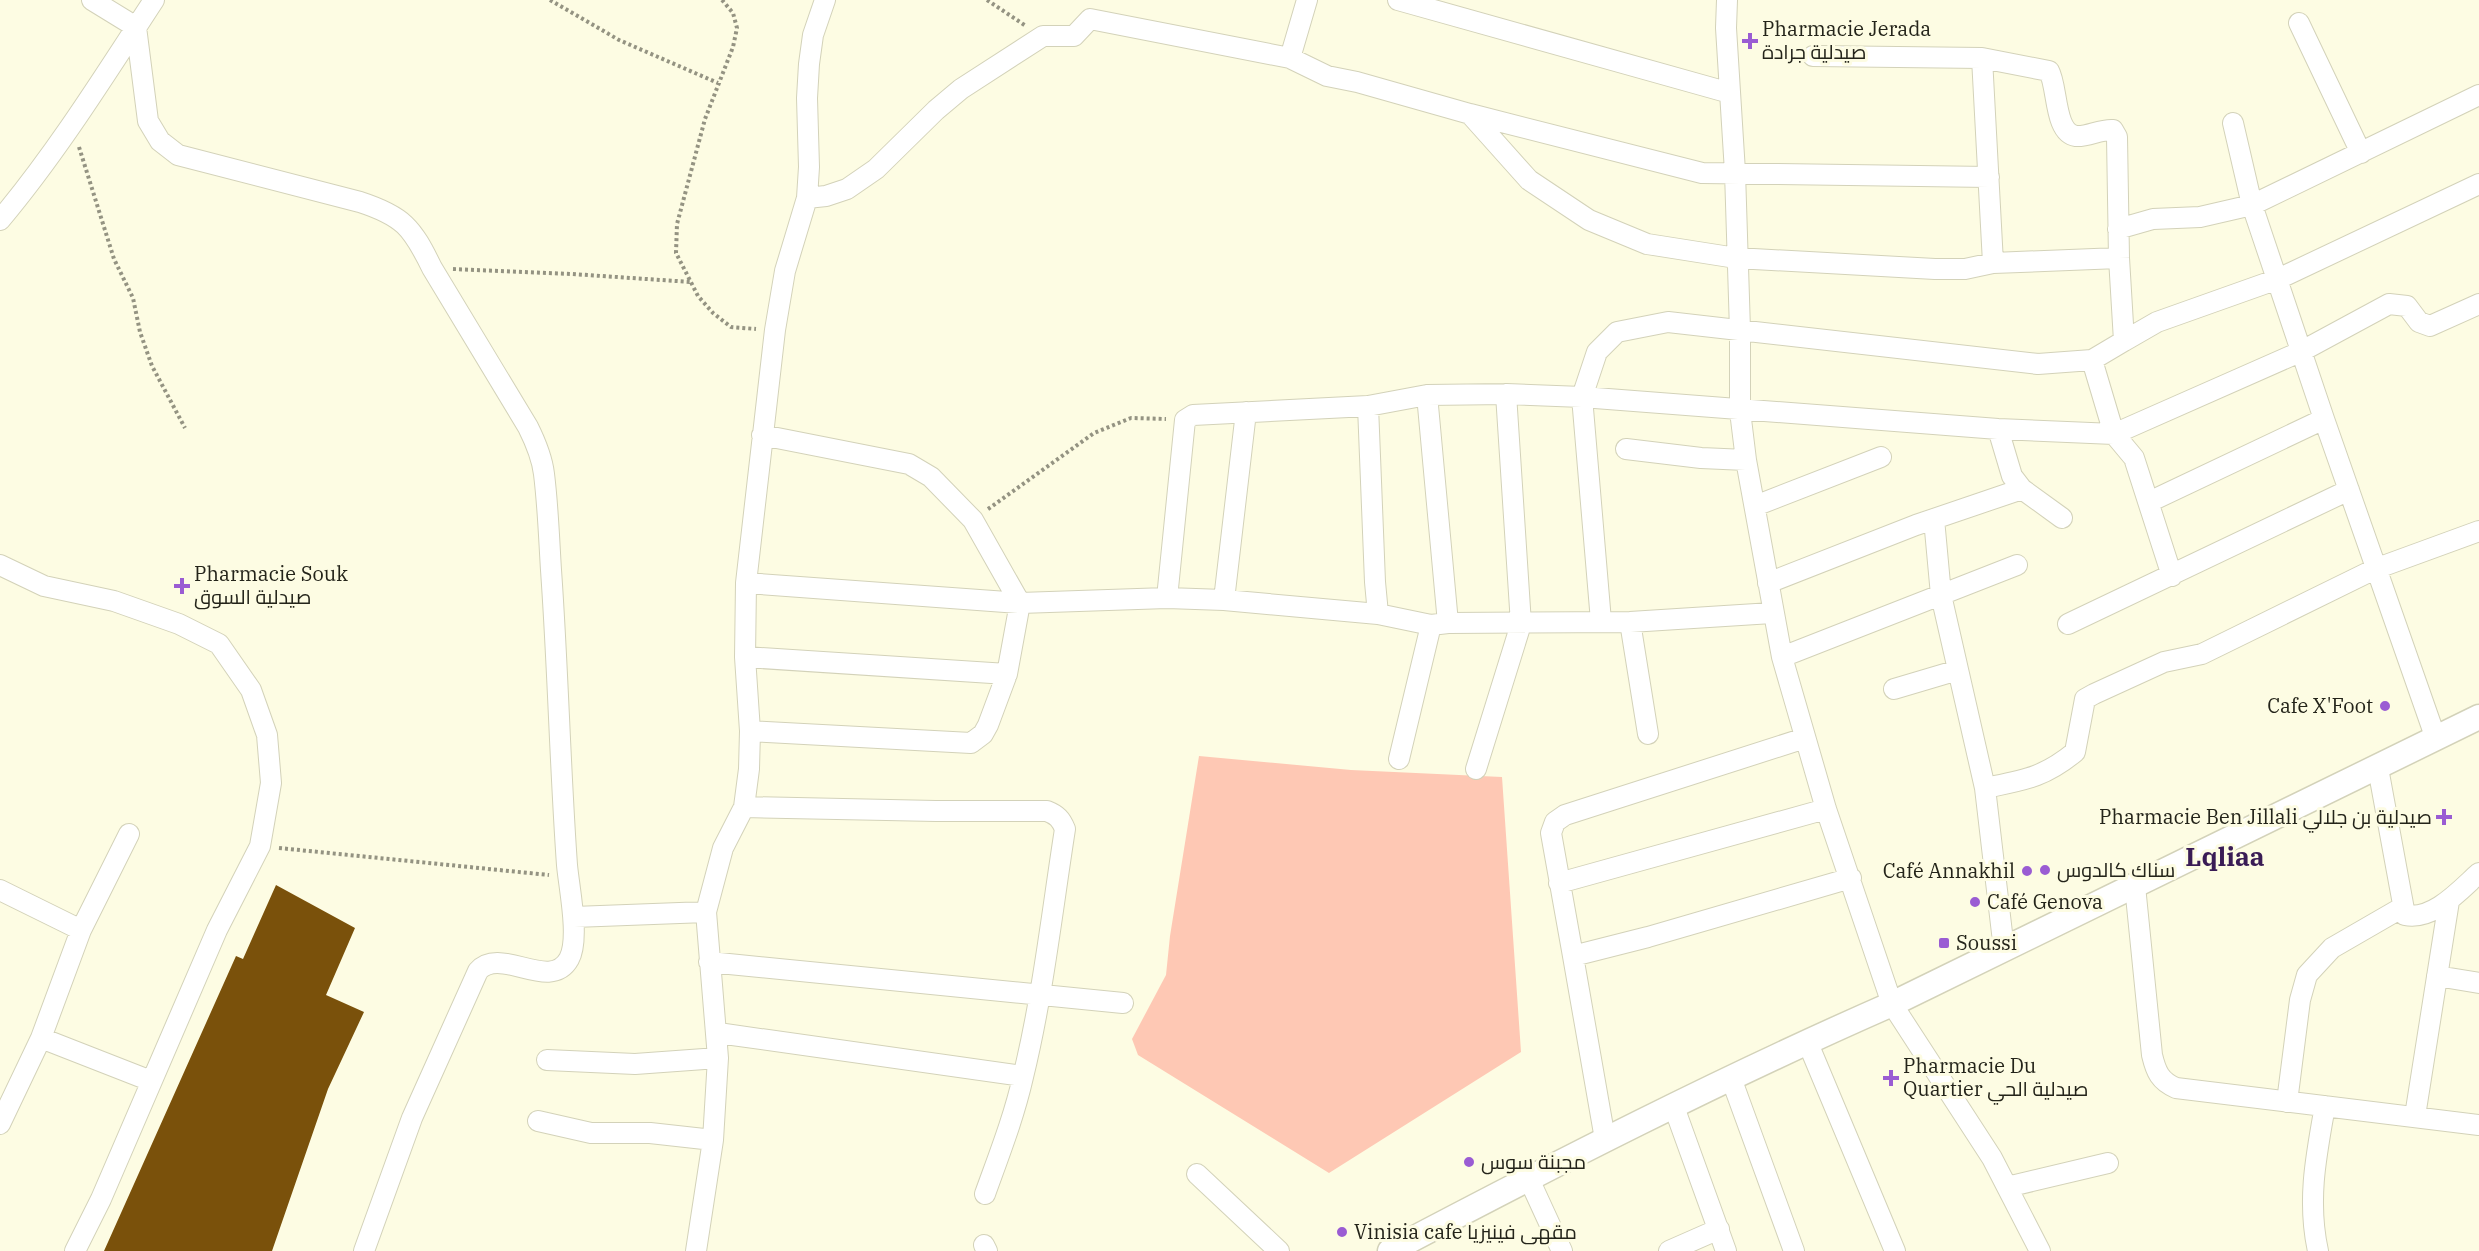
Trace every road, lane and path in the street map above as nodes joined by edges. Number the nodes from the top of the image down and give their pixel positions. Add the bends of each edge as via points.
1 (92, 0) edge
2 (154, 0) edge
3 (550, 0) edge
4 (722, 0) edge
5 (825, 0) edge
6 (987, 0) edge
7 (1307, 0) edge
8 (1398, 0) edge
9 (1727, 0) edge
10 (2299, 23) dead end
11 (136, 27) junction
12 (1043, 36) junction
13 (1813, 56) dead end
14 (1290, 58) junction
15 (1982, 58) junction
16 (718, 83) junction
17 (1730, 93) junction
18 (2479, 95) edge
19 (1470, 114) junction
20 (72, 123) junction
21 (2233, 123) dead end
22 (2361, 153) junction
23 (1735, 172) junction
24 (1989, 177) junction
25 (2479, 184) edge
26 (807, 198) junction
27 (2252, 205) junction
28 (0, 220) edge
29 (2118, 229) junction
30 (1736, 258) junction
31 (2119, 258) junction
32 (1993, 263) junction
33 (432, 268) junction
34 (2278, 279) junction
35 (691, 282) junction
36 (2479, 304) edge
37 (775, 330) junction
38 (1740, 330) junction
39 (2124, 341) junction
40 (2302, 351) junction
41 (2092, 360) junction
42 (1506, 394) junction
43 (1427, 395) junction
44 (1582, 397) junction
45 (1368, 406) junction
46 (1740, 411) junction
47 (1246, 412) junction
48 (1185, 420) junction
49 (2324, 420) junction
50 (185, 428) dead end
51 (1998, 429) junction
52 (2114, 434) junction
53 (762, 435) junction
54 (1626, 450) dead end
55 (1881, 457) dead end
56 (1746, 460) junction
57 (2022, 489) junction
58 (2349, 490) junction
59 (2149, 502) junction
60 (1755, 506) junction
61 (2062, 518) dead end
62 (1934, 519) junction
63 (973, 520) junction
64 (2479, 531) edge
65 (0, 565) edge
66 (2017, 565) dead end
67 (2375, 569) junction
68 (2172, 576) junction
69 (746, 583) junction
70 (1768, 583) junction
71 (1941, 595) junction
72 (1167, 598) junction
73 (1224, 600) junction
74 (1020, 603) junction
75 (1772, 613) junction
76 (1378, 614) junction
77 (1601, 621) junction
78 (1630, 622) junction
79 (1440, 624) junction
80 (1521, 624) junction
81 (2068, 624) dead end
82 (745, 657) junction
83 (1782, 657) junction
84 (1958, 670) junction
85 (1007, 674) junction
86 (1894, 689) dead end
87 (2479, 717) edge
88 (750, 731) junction
89 (1648, 734) dead end
90 (1805, 738) junction
91 (2436, 739) junction
92 (1399, 759) dead end
93 (2378, 768) junction
94 (1476, 769) dead end
95 (1985, 788) junction
96 (744, 807) junction
97 (1826, 809) junction
98 (129, 834) dead end
99 (260, 846) junction
100 (2479, 873) edge
101 (568, 877) junction
102 (1851, 878) junction
103 (1559, 883) junction
104 (2135, 886) junction
105 (0, 891) edge
106 (2448, 901) junction
107 (2403, 907) junction
108 (706, 912) junction
109 (574, 917) junction
110 (81, 930) junction
111 (2004, 950) junction
112 (1573, 956) junction
113 (709, 962) junction
114 (2437, 976) junction
115 (2479, 983) edge
116 (1040, 994) junction
117 (1123, 1003) dead end
118 (1892, 1004) junction
119 (717, 1033) junction
120 (40, 1038) junction
121 (1808, 1041) junction
122 (718, 1058) junction
123 (547, 1060) dead end
124 (1023, 1076) junction
125 (1731, 1078) junction
126 (151, 1081) junction
127 (2287, 1102) junction
128 (2325, 1106) junction
129 (1674, 1107) junction
130 (2415, 1116) junction
131 (538, 1121) dead end
132 (0, 1124) edge
133 (2479, 1125) edge
134 (1605, 1139) junction
135 (712, 1140) junction
136 (2108, 1163) dead end
137 (1197, 1174) dead end
138 (1528, 1178) junction
139 (2007, 1187) junction
140 (985, 1194) dead end
141 (1719, 1229) junction
142 (2311, 1249) edge
143 (75, 1251) edge
144 (364, 1251) edge
145 (696, 1251) edge
146 (1279, 1251) edge
147 (1390, 1251) edge
148 (1562, 1251) edge
149 (1669, 1251) edge
150 (1726, 1251) edge
151 (1794, 1251) edge
152 (1895, 1251) edge
153 (2040, 1251) edge

1 - 11 street
2 - 11 street
3 - 16 path via 619,40
4 - 16 path via 733,13 737,28
5 - 26 street via 813,35 809,64
6 - 12 path
7 - 14 street
8 - 17 street
9 - 17 street
10 - 22 street
11 - 20 street
11 - 33 street via 148,121 160,141 178,155 387,211 407,225
12 - 14 street via 1074,36 1090,20
12 - 26 street via 961,89 876,169 847,189
13 - 15 street
14 - 19 street via 1327,76
15 - 24 street
15 - 29 street via 2049,71 2061,124 2067,133 2077,136 2113,130 2117,137
16 - 35 path via 677,224 676,253
17 - 23 street
18 - 22 street
19 - 23 street via 1702,173
19 - 30 street via 1529,180 1588,220 1647,244
20 - 28 street
20 - 50 path via 103,229 133,298 152,366
21 - 27 street
22 - 27 street
23 - 24 street
23 - 30 street
24 - 32 street
25 - 34 street
26 - 37 street via 785,271
27 - 29 street via 2200,217 2153,219
27 - 34 street
29 - 31 street
30 - 32 street via 1935,269 1965,269
30 - 38 street
31 - 32 street
31 - 39 street
33 - 35 path
33 - 101 street via 540,452 559,684
34 - 39 street via 2157,322
34 - 40 street
35 - 37 path via 713,313 731,327
36 - 40 street via 2430,326 2419,322 2407,306 2389,304
37 - 53 street
38 - 41 street via 2038,364
38 - 44 street via 1668,322 1617,332 1597,352
38 - 46 street
39 - 41 street
40 - 49 street
40 - 52 street
41 - 52 street
42 - 43 street
42 - 44 street
42 - 80 street
43 - 45 street
43 - 79 street
44 - 46 street
44 - 77 street
45 - 47 street
45 - 76 street
46 - 51 street
46 - 56 street
47 - 48 street via 1193,415
47 - 73 street
48 - 63 path via 1131,418 1094,433
48 - 72 street
49 - 58 street
49 - 59 street
51 - 52 street
51 - 57 street via 2012,476
52 - 59 street via 2134,458
53 - 63 street via 909,464 931,477
53 - 69 street
54 - 56 street
55 - 60 street
56 - 60 street
57 - 61 street
57 - 62 street
58 - 67 street
58 - 68 street
59 - 68 street
60 - 70 street
62 - 70 street
62 - 71 street
63 - 74 street
64 - 67 street
65 - 99 street via 44,586 114,601 179,624 219,644 251,690 267,735 271,783
66 - 71 street
67 - 91 street
67 - 95 street via 2202,654 2164,663 2085,699 2074,752 2033,779
68 - 81 street
69 - 74 street
69 - 82 street
70 - 75 street
71 - 83 street
71 - 84 street
72 - 73 street
72 - 74 street
73 - 76 street
74 - 85 street
75 - 78 street
75 - 83 street
76 - 79 street
77 - 78 street
77 - 80 street
78 - 89 street
79 - 80 street
79 - 92 street
80 - 94 street
82 - 85 street
82 - 88 street
83 - 90 street
84 - 86 street
84 - 95 street
85 - 88 street via 983,735 970,743
87 - 91 main road
88 - 96 street
90 - 97 street
90 - 103 street via 1565,815 1555,822 1551,833
91 - 93 main road
93 - 104 main road
93 - 107 street
95 - 111 street
96 - 108 street via 723,848
96 - 116 street via 1047,811 1056,815 1065,830
97 - 102 street
97 - 103 street
98 - 110 street
99 - 101 path
99 - 126 street via 217,930
100 - 106 street
101 - 109 street
102 - 112 street
102 - 118 street
103 - 112 street
104 - 111 main road
104 - 127 street via 2152,1055 2163,1082 2176,1088
105 - 110 street
106 - 107 street via 2415,917 2405,915
106 - 114 street
107 - 127 street via 2332,948 2307,975 2300,1000
108 - 109 street
108 - 113 street
109 - 144 street via 571,956 565,966 544,972 492,962 478,971 412,1118
110 - 120 street
111 - 118 main road
112 - 134 street
113 - 116 street
113 - 119 street
114 - 115 street
114 - 130 street
116 - 117 street
116 - 124 street
118 - 121 main road
118 - 139 street
119 - 122 street
119 - 124 street
120 - 126 street
120 - 132 street
121 - 125 main road
121 - 152 street
122 - 123 street via 635,1064
122 - 135 street
124 - 140 street
125 - 129 main road
125 - 151 street
126 - 143 street
127 - 128 street
128 - 130 street
128 - 142 street via 2311,1198
129 - 134 main road
129 - 141 street
130 - 133 street
131 - 135 street via 591,1133 650,1133
134 - 138 main road
135 - 145 street
136 - 139 street
137 - 146 street
138 - 147 main road
138 - 148 street
139 - 153 street
141 - 149 street
141 - 150 street

